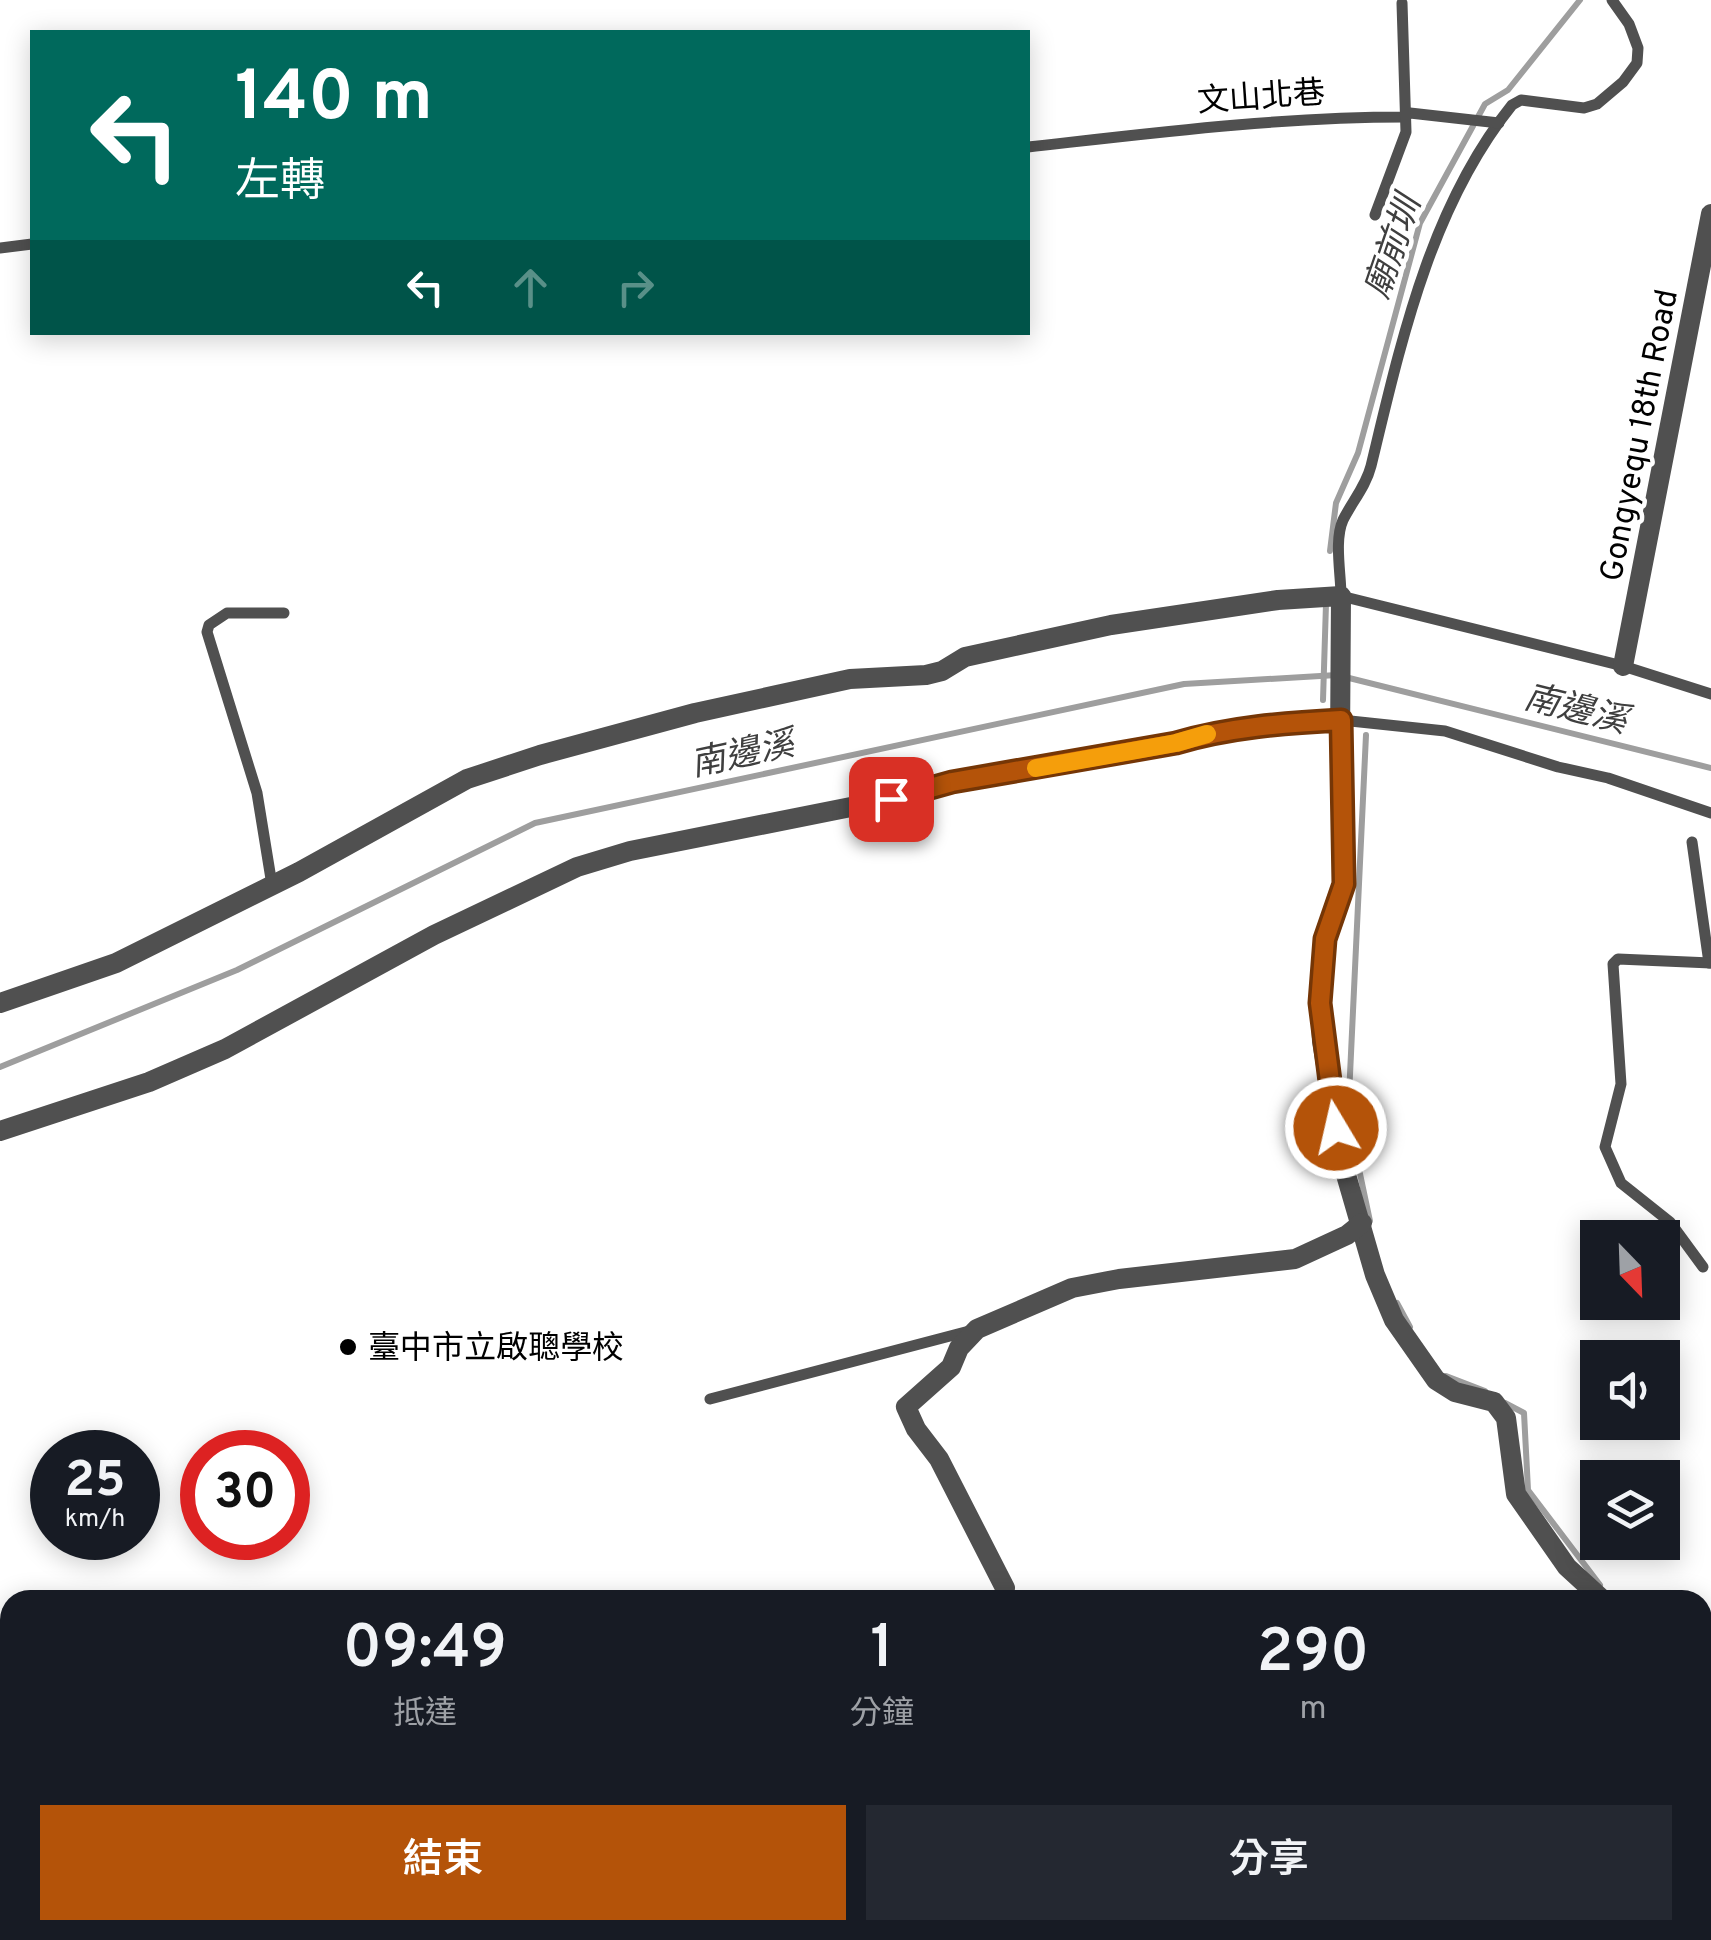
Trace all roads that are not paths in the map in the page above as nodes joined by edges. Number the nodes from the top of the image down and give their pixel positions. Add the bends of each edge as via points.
1 (1612, 0) edge
2 (1402, 3) dead end
3 (1404, 117) junction
4 (1498, 122) junction
5 (1030, 147) edge
6 (1374, 214) dead end
7 (1711, 214) edge
8 (30, 244) edge
9 (0, 248) edge
10 (1342, 596) junction
11 (284, 613) dead end
12 (1623, 666) junction
13 (1711, 694) edge
14 (1341, 720) junction
15 (1711, 813) edge
16 (1692, 842) dead end
17 (272, 885) junction
18 (1710, 963) edge
19 (0, 1003) edge
20 (0, 1131) edge
21 (1362, 1223) junction
22 (1703, 1268) dead end
23 (977, 1329) junction
24 (710, 1399) dead end
25 (1005, 1588) dead end
26 (1592, 1590) edge

1 - 4 lane via 1638,48 1637,63 1623,82 1584,108 1521,100
2 - 3 lane
3 - 4 lane, 文山北巷
3 - 5 lane, 文山北巷 via 1264,122
3 - 6 lane via 1406,132
4 - 10 lane via 1429,258 1370,472 1340,532
7 - 12 street, Gongyequ 18th Road
8 - 9 lane
10 - 12 lane
10 - 14 street
10 - 17 street via 1111,625 965,657 942,671 850,680 615,733 468,780
11 - 17 lane via 228,613 207,632 260,807
12 - 13 lane
14 - 15 lane via 1445,731
14 - 20 street via 1209,734 630,851 434,935 224,1048 134,1087
14 - 21 street via 1344,884 1325,939 1320,1003 1342,1161
16 - 18 lane
17 - 19 street via 116,963
18 - 22 lane via 1613,964 1622,1084 1605,1147 1621,1183 1670,1222
21 - 23 street via 1294,1259 1072,1288
21 - 26 street via 1394,1320 1436,1380 1494,1402 1506,1418 1516,1494 1566,1567
23 - 24 lane
23 - 25 street via 951,1368 906,1408

